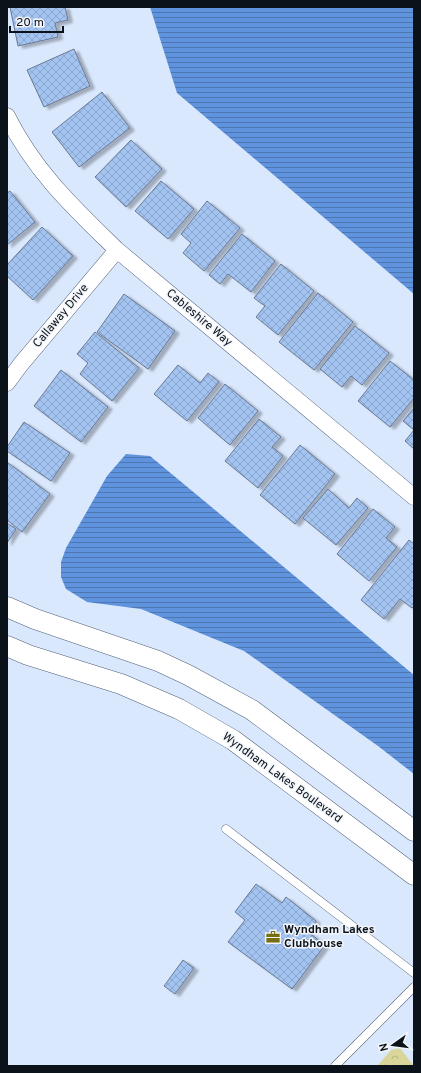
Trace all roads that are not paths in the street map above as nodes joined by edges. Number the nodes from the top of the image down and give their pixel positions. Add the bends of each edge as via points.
1 (7, 116) edge
2 (117, 250) junction
3 (7, 383) edge
4 (414, 498) edge
5 (7, 607) edge
6 (7, 646) edge
7 (226, 829) dead end
8 (414, 831) edge
9 (414, 875) edge
10 (414, 973) edge
11 (414, 987) edge
12 (335, 1066) edge

1 - 2 street, Cableshire Way via 52,185
2 - 3 street, Callaway Drive
2 - 4 street, Cableshire Way
5 - 8 street via 188,674 252,710
6 - 9 street, Wyndham Lakes Boulevard via 121,684 179,709 233,740
7 - 10 lane
11 - 12 lane

